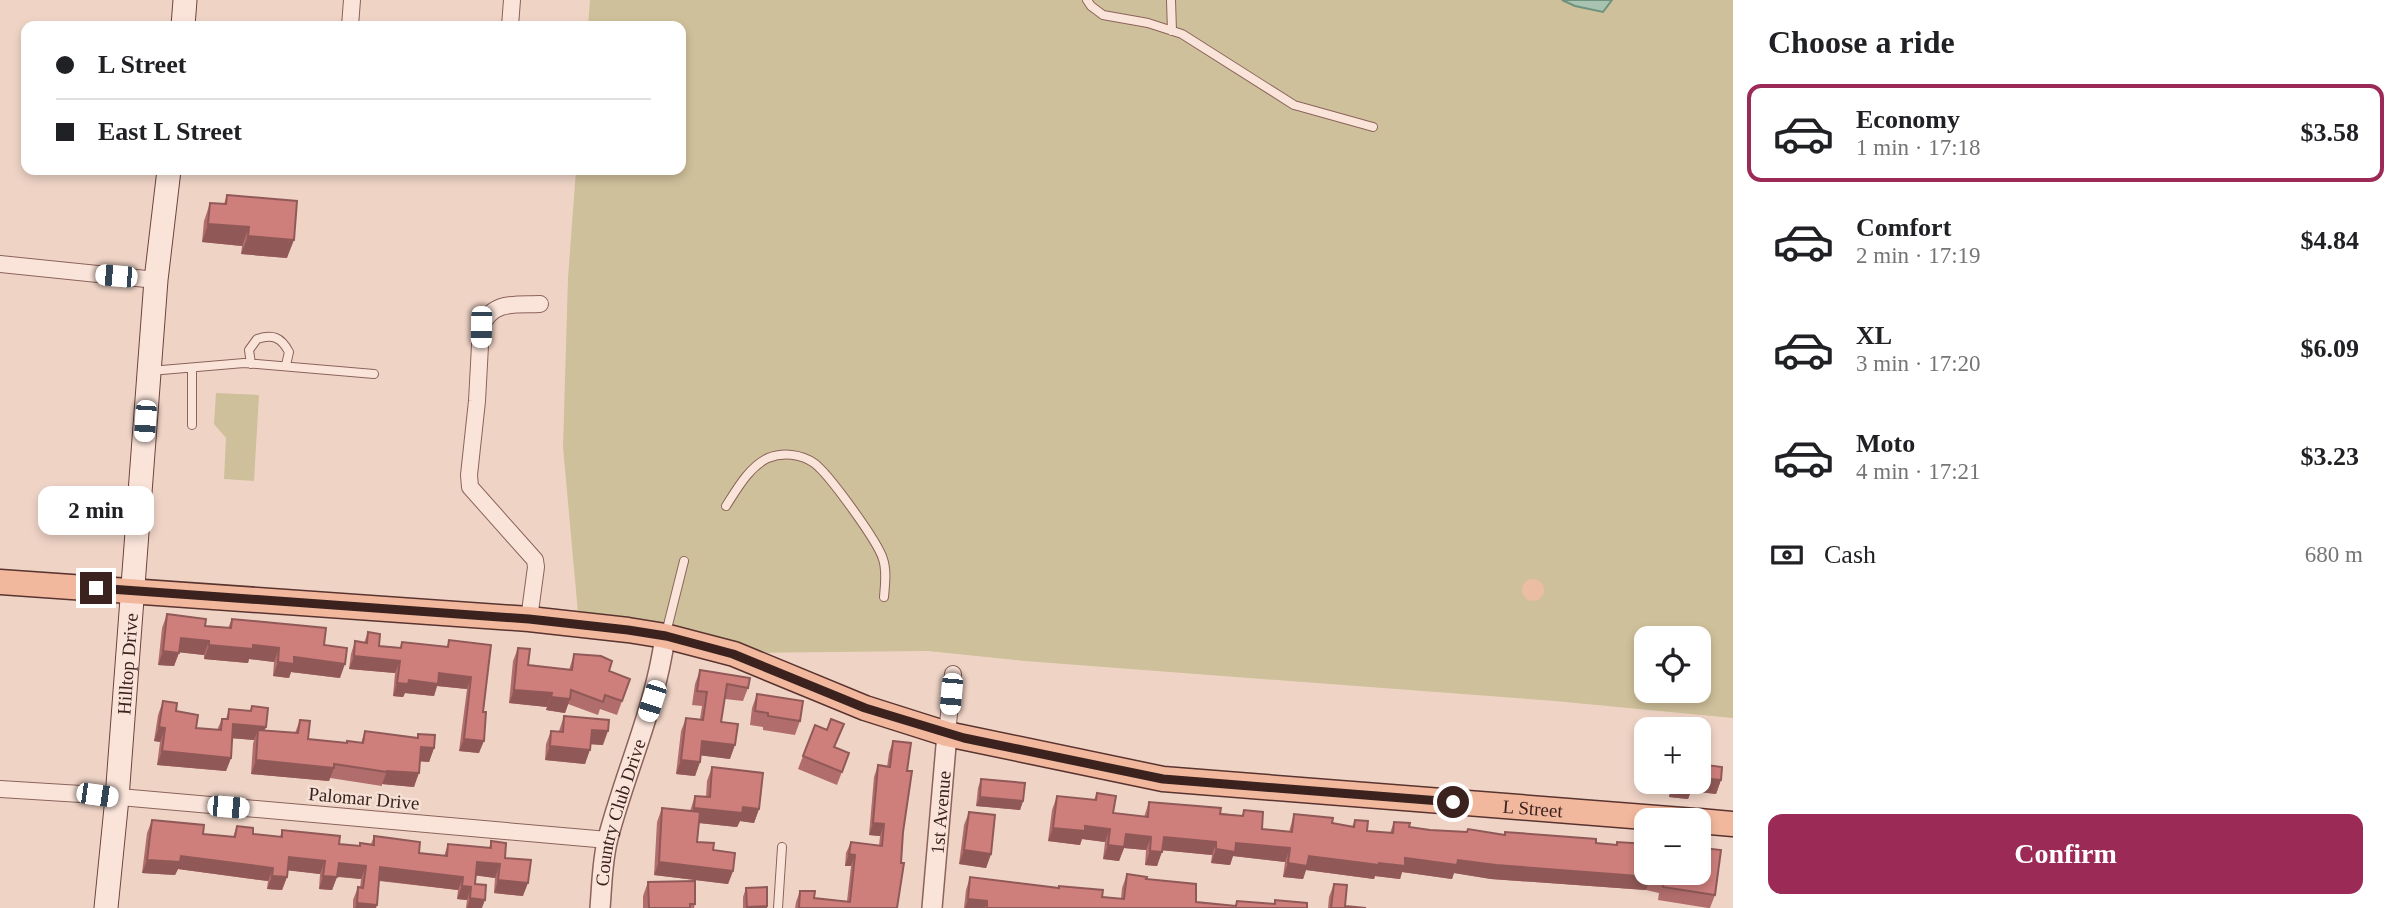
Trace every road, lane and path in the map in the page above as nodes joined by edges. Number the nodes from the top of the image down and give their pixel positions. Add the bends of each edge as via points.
1 (185, 0) edge
2 (352, 0) edge
3 (512, 0) edge
4 (1087, 0) edge
5 (1171, 0) edge
6 (183, 21) edge
7 (350, 21) edge
8 (510, 21) edge
9 (1172, 31) junction
10 (1373, 127) dead end
11 (168, 175) edge
12 (0, 264) edge
13 (156, 280) junction
14 (540, 304) dead end
15 (251, 364) junction
16 (286, 365) junction
17 (192, 368) junction
18 (149, 371) junction
19 (374, 374) dead end
20 (192, 425) dead end
21 (726, 506) dead end
22 (684, 561) dead end
23 (0, 582) edge
24 (133, 591) junction
25 (884, 597) dead end
26 (529, 619) junction
27 (666, 636) junction
28 (953, 674) dead end
29 (947, 734) junction
30 (0, 789) edge
31 (117, 798) junction
32 (1634, 816) edge
33 (1711, 822) edge
34 (1733, 824) edge
35 (608, 840) junction
36 (782, 847) dead end
37 (106, 908) edge
38 (600, 908) edge
39 (778, 908) edge
40 (932, 908) edge

1 - 6 main road
2 - 7 street
3 - 8 street
4 - 9 lane via 1103,15
5 - 9 lane
9 - 10 lane via 1294,104
11 - 13 main road, Hilltop Drive
12 - 13 street
13 - 18 main road, Hilltop Drive
14 - 26 street via 501,306 486,316 481,327 469,475 470,487 535,560
15 - 16 lane
15 - 16 lane via 249,350 257,339 270,335 282,340 289,352
15 - 17 lane
16 - 19 lane
17 - 18 lane
17 - 20 lane
18 - 24 main road, Hilltop Drive
21 - 25 lane via 753,468 768,458 785,454 815,464 883,559
22 - 27 lane
23 - 24 main road, L Street
24 - 26 main road, L Street
24 - 31 main road, Hilltop Drive
26 - 27 main road, L Street
27 - 29 main road, L Street via 733,654 865,708
27 - 35 street, Country Club Drive via 652,701
28 - 29 street, 1st Avenue
29 - 32 main road, L Street via 1163,779
29 - 40 street, 1st Avenue
30 - 31 street, Palomar Drive
31 - 35 street, Palomar Drive
31 - 37 main road, Hilltop Drive
33 - 34 main road, L Street
35 - 38 street, Country Club Drive
36 - 39 lane

